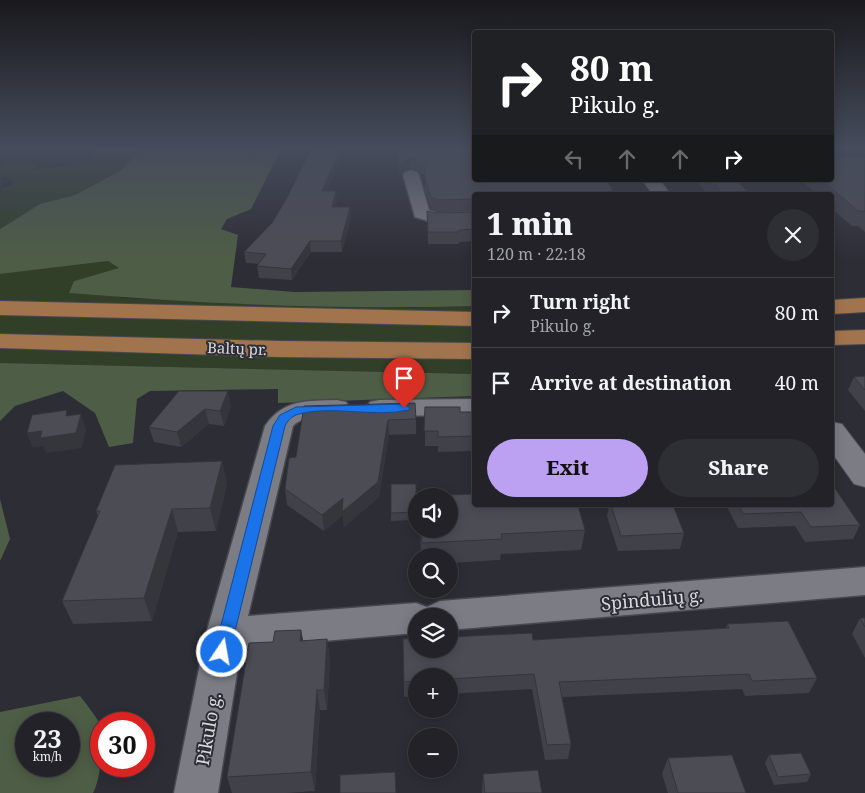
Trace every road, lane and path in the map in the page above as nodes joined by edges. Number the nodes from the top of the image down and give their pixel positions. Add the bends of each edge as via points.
1 (414, 186) edge
2 (472, 217) edge
3 (865, 305) edge
4 (834, 306) edge
5 (0, 308) edge
6 (472, 319) edge
7 (865, 337) edge
8 (834, 338) edge
9 (0, 341) edge
10 (472, 351) edge
11 (472, 407) edge
12 (834, 434) edge
13 (865, 476) edge
14 (865, 581) edge
15 (458, 615) edge
16 (408, 619) edge
17 (225, 634) junction
18 (196, 793) edge

1 - 2 street via 421,213 434,218
3 - 4 main road
5 - 6 main road
7 - 8 main road
9 - 10 main road, Baltų pr.
11 - 17 street, Pikulo g. via 315,409 296,411 284,417
12 - 13 main road
14 - 15 street, Spindulių g.
16 - 17 street
17 - 18 street, Pikulo g.

